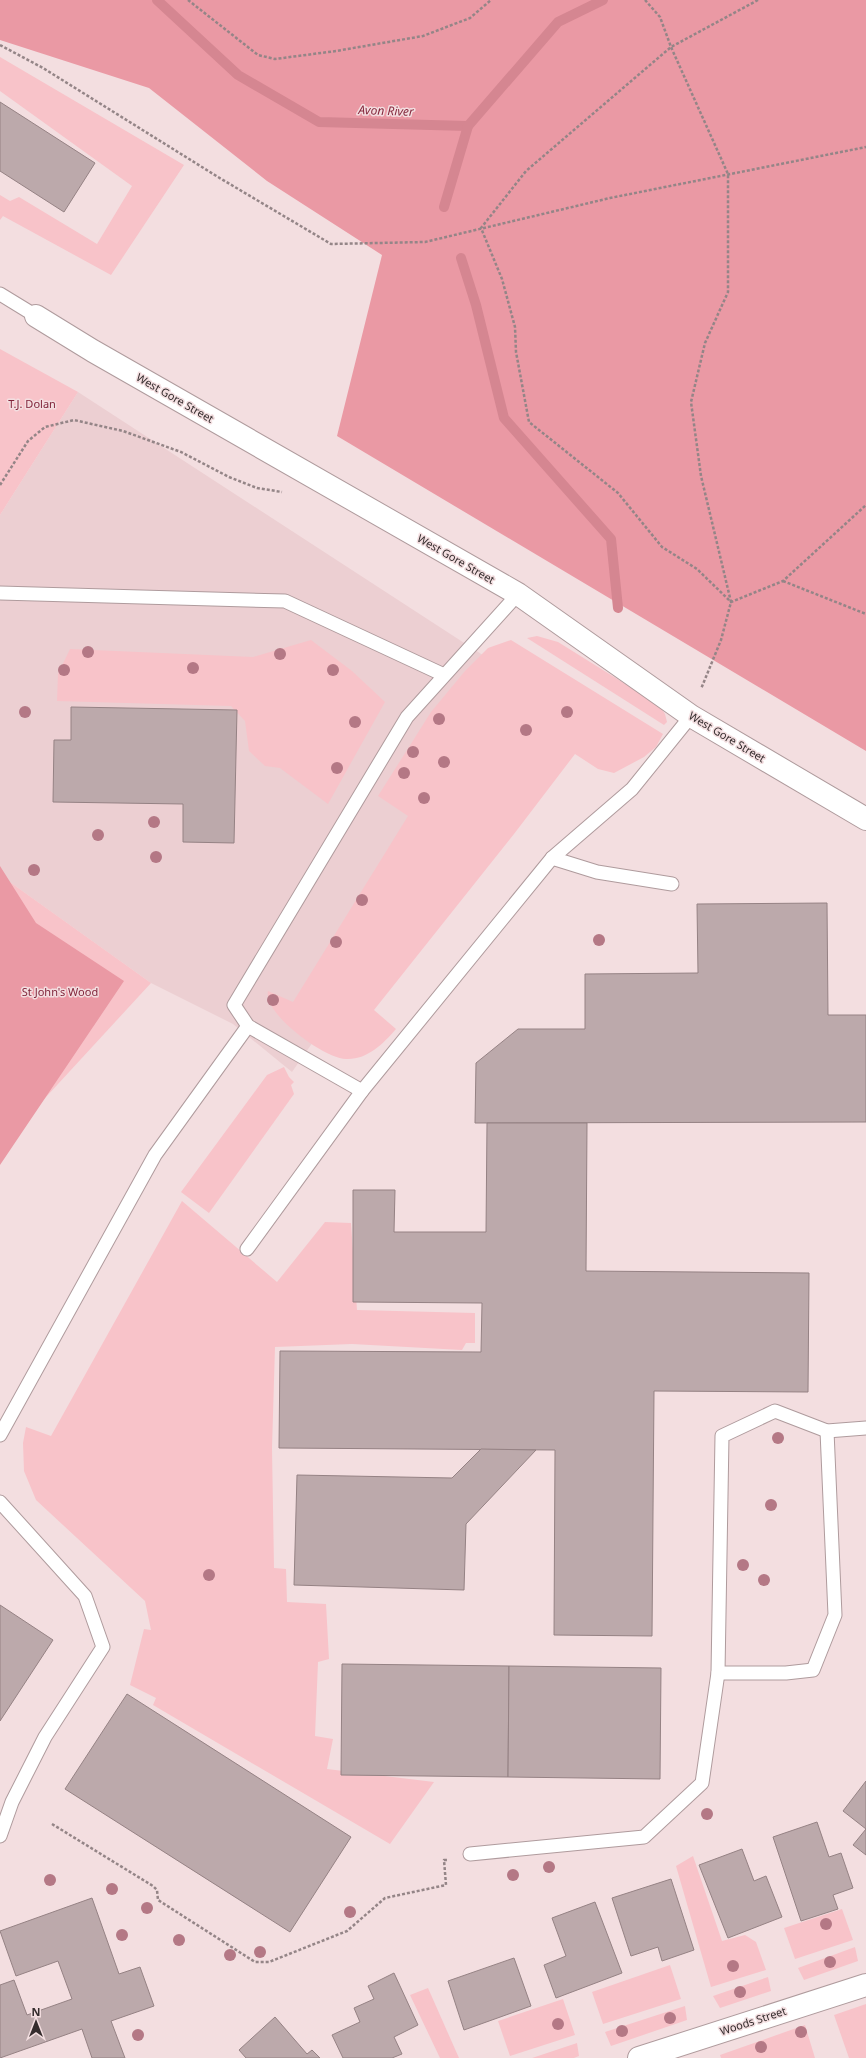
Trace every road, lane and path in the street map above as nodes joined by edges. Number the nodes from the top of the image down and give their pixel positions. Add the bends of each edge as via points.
1 (188, 0) edge
2 (491, 0) edge
3 (645, 0) edge
4 (758, 0) edge
5 (0, 45) edge
6 (671, 47) junction
7 (866, 147) edge
8 (728, 174) junction
9 (481, 228) junction
10 (0, 294) edge
11 (36, 316) joint
12 (323, 483) junction
13 (0, 485) edge
14 (866, 505) edge
15 (784, 581) junction
16 (0, 593) edge
17 (518, 594) junction
18 (732, 602) junction
19 (866, 614) edge
20 (444, 675) junction
21 (691, 716) junction
22 (866, 819) edge
23 (552, 858) junction
24 (672, 884) dead end
25 (248, 1026) junction
26 (362, 1091) junction
27 (247, 1249) dead end
28 (866, 1428) edge
29 (827, 1431) junction
30 (0, 1436) edge
31 (0, 1502) edge
32 (718, 1673) junction
33 (52, 1824) dead end
34 (0, 1836) edge
35 (470, 1854) joint
36 (866, 1985) edge
37 (639, 2058) edge

1 - 2 path via 258,55 275,59 423,36 470,18
3 - 6 path via 660,17
4 - 6 path
5 - 9 path via 43,68 331,244 425,242
6 - 8 path
6 - 9 path via 526,171
7 - 8 path
8 - 9 path
8 - 18 path via 728,292 705,343 691,402 701,476
9 - 18 path via 502,279 514,327 529,422 618,494 662,547 697,569
10 - 11 lane
11 - 12 street, West Gore Street via 93,352
12 - 13 path via 303,494 256,488 181,452 123,431 74,420 45,427 28,441
12 - 17 street, West Gore Street
14 - 15 path
15 - 18 path
15 - 19 path
16 - 20 lane via 285,601
17 - 20 lane
17 - 21 street, West Gore Street
18 - 21 path via 721,640
20 - 25 lane via 407,717 234,1005
21 - 22 street, West Gore Street
21 - 23 lane via 632,789
23 - 24 lane via 597,872
23 - 26 lane
25 - 26 lane
25 - 30 lane via 155,1155
26 - 27 lane
28 - 29 lane
29 - 32 lane via 835,1616 813,1670 786,1673
29 - 32 lane via 775,1411 722,1436
31 - 34 lane via 84,1596 103,1647 45,1737 12,1802
32 - 35 lane via 702,1783 644,1837
33 - 35 path via 153,1886 157,1890 158,1900 255,1962 269,1962 347,1931 385,1898 446,1885 444,1860
36 - 37 street, Woods Street

